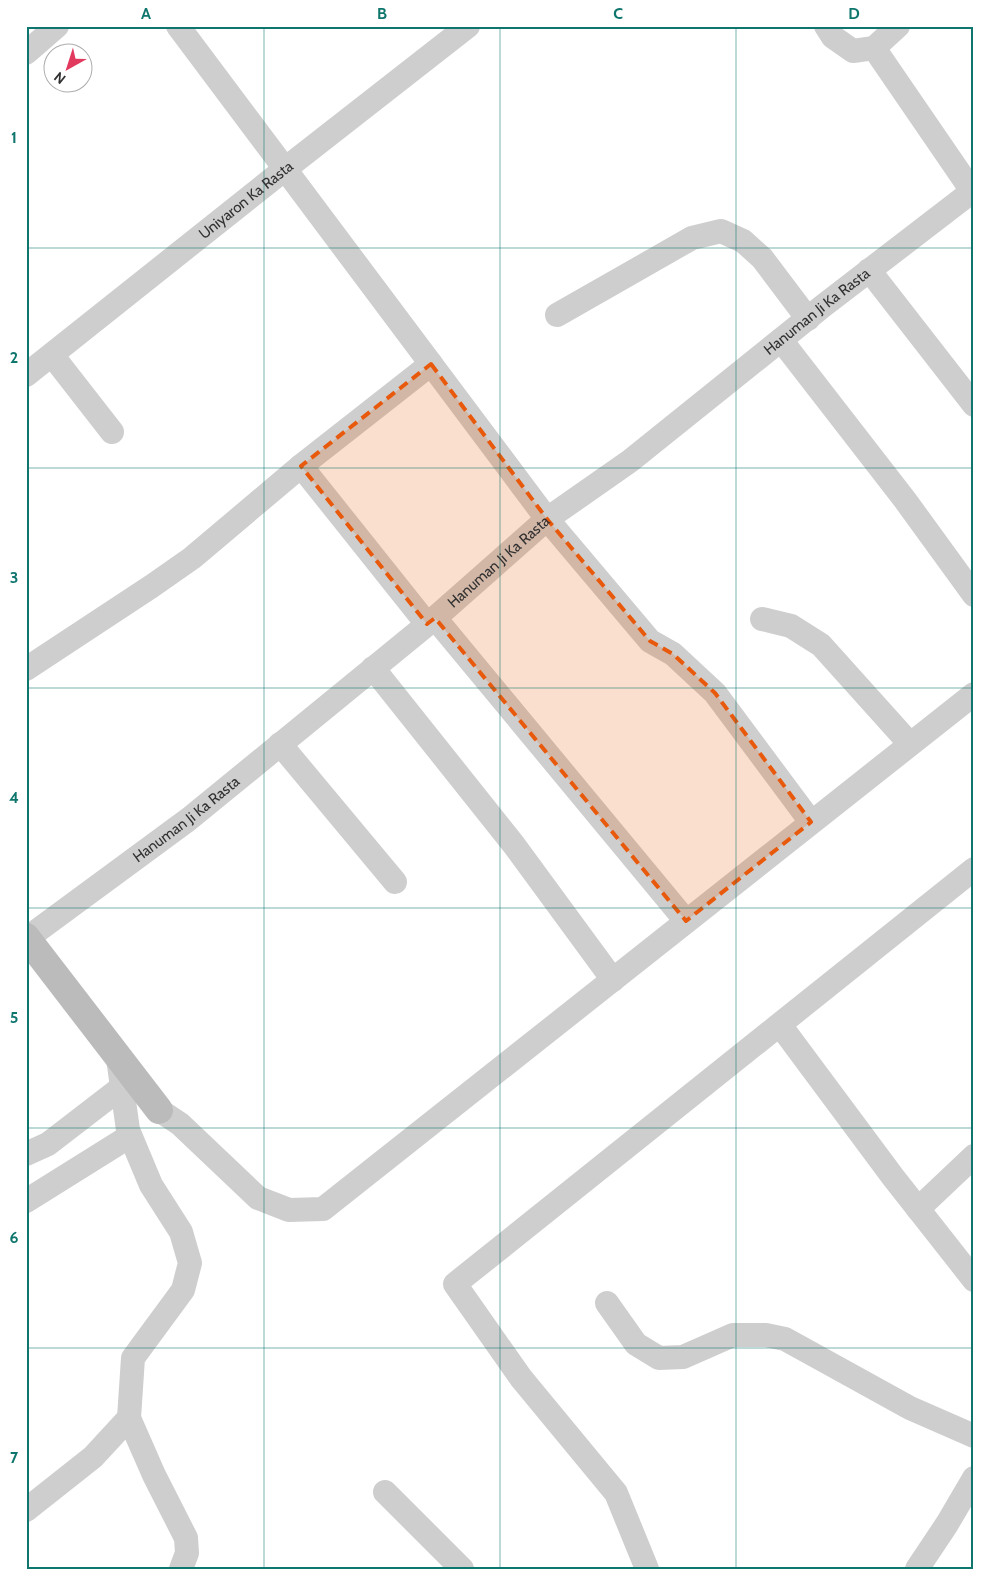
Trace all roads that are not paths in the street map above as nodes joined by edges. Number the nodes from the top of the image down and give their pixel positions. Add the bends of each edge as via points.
1 (57, 26) edge
2 (178, 26) edge
3 (826, 26) edge
4 (898, 26) edge
5 (466, 27) edge
6 (874, 48) junction
7 (26, 53) edge
8 (286, 169) junction
9 (973, 190) edge
10 (870, 270) junction
11 (557, 315) dead end
12 (808, 319) junction
13 (782, 340) junction
14 (52, 355) junction
15 (431, 364) junction
16 (26, 376) edge
17 (974, 405) edge
18 (112, 432) dead end
19 (301, 466) junction
20 (547, 519) junction
21 (974, 595) edge
22 (762, 619) dead end
23 (431, 621) junction
24 (373, 668) junction
25 (26, 669) edge
26 (974, 694) edge
27 (280, 744) junction
28 (910, 744) junction
29 (811, 822) junction
30 (974, 869) edge
31 (395, 882) dead end
32 (686, 921) junction
33 (27, 938) edge
34 (613, 980) junction
35 (780, 1025) junction
36 (118, 1058) junction
37 (122, 1087) junction
38 (159, 1110) joint
39 (130, 1136) junction
40 (26, 1154) edge
41 (974, 1156) edge
42 (26, 1201) edge
43 (918, 1208) junction
44 (974, 1280) edge
45 (607, 1303) dead end
46 (128, 1418) junction
47 (974, 1436) edge
48 (974, 1478) edge
49 (386, 1492) dead end
50 (26, 1510) edge
51 (181, 1569) edge
52 (462, 1569) edge
53 (646, 1569) edge
54 (917, 1569) edge

1 - 7 street
2 - 8 street
3 - 6 street via 833,37 853,50
4 - 6 street
5 - 8 street, Uniyaron Ka Rasta
6 - 9 street
8 - 14 street, Uniyaron Ka Rasta
8 - 15 street
9 - 10 street, Hanuman Ji Ka Rasta
10 - 12 street, Hanuman Ji Ka Rasta
10 - 17 street
11 - 12 street via 692,238 721,231 744,241 762,258
12 - 13 street, Hanuman Ji Ka Rasta
13 - 20 street, Hanuman Ji Ka Rasta via 630,461
13 - 21 street via 906,500
14 - 16 street, Uniyaron Ka Rasta
14 - 18 street
15 - 19 street
15 - 20 street
19 - 23 street
19 - 25 street via 192,558
20 - 23 street, Hanuman Ji Ka Rasta
20 - 29 street via 650,641 673,654 715,693
22 - 28 street via 791,626 821,645
23 - 24 street, Hanuman Ji Ka Rasta
23 - 32 street
24 - 27 street, Hanuman Ji Ka Rasta
24 - 34 street via 514,845
26 - 28 street
27 - 31 street
27 - 33 street, Hanuman Ji Ka Rasta via 189,818
28 - 29 street
29 - 32 street
30 - 35 street
32 - 34 street
33 - 36 street
34 - 38 street via 323,1209 289,1210 258,1198 180,1124
35 - 43 street
35 - 53 street via 455,1284 520,1378 616,1493
36 - 37 street
36 - 38 street
37 - 39 street
37 - 40 street via 48,1144
39 - 42 street
39 - 46 street via 152,1186 180,1232 190,1263 183,1290 133,1358
41 - 43 street
43 - 44 street
45 - 47 street via 636,1344 659,1358 683,1357 734,1335 786,1339 910,1408
46 - 50 street via 93,1457
46 - 51 street via 186,1538 187,1553
48 - 54 street
49 - 52 street

